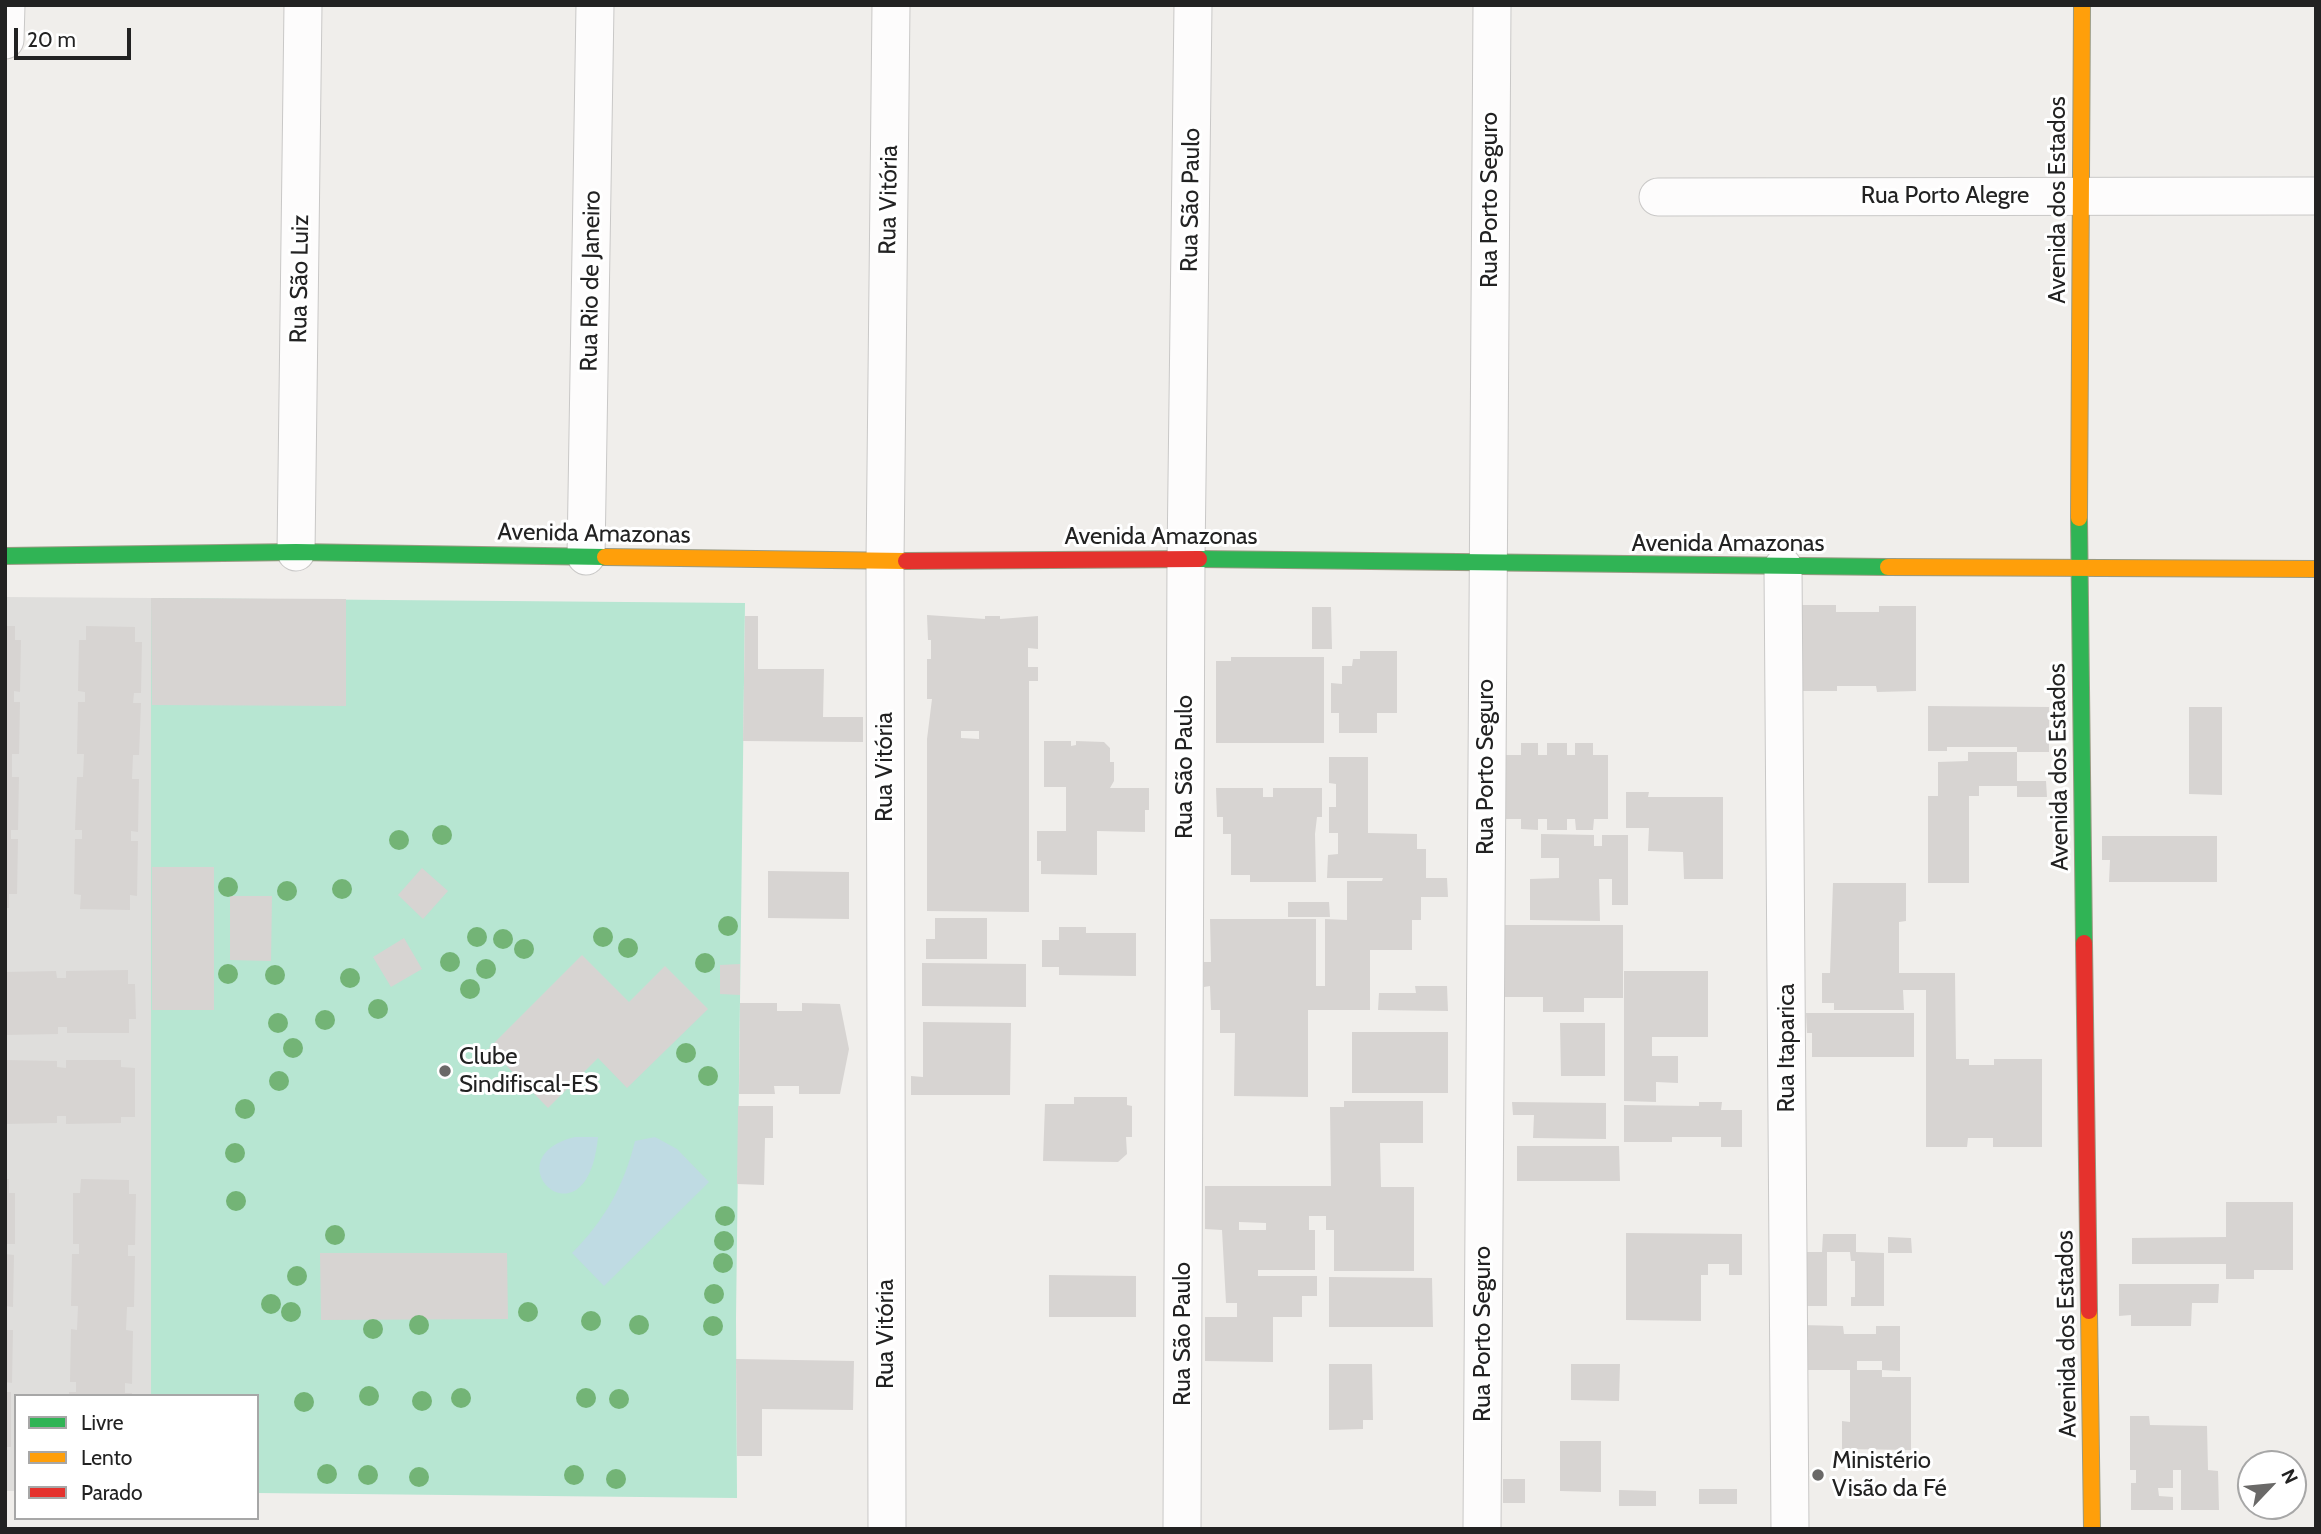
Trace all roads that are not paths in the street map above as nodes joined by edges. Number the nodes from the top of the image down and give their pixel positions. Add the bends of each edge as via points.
1 (6, 5) edge
2 (303, 5) edge
3 (595, 5) edge
4 (891, 5) edge
5 (1193, 5) edge
6 (1492, 5) edge
7 (2082, 5) edge
8 (5, 40) edge
9 (2080, 195) junction
10 (1658, 197) dead end
11 (2316, 197) edge
12 (296, 552) junction
13 (5, 556) edge
14 (586, 556) junction
15 (1186, 559) junction
16 (885, 561) junction
17 (1487, 565) junction
18 (1783, 567) junction
19 (2079, 568) junction
20 (2316, 569) edge
21 (887, 1529) edge
22 (1182, 1529) edge
23 (1482, 1529) edge
24 (1790, 1529) edge
25 (2092, 1529) edge

1 - 8 street
2 - 12 street, Rua São Luiz
3 - 14 street, Rua Rio de Janeiro
4 - 16 street, Rua Vitória
5 - 15 street, Rua São Paulo
6 - 17 street, Rua Porto Seguro
7 - 9 street, Avenida dos Estados
9 - 10 street, Rua Porto Alegre
9 - 11 street, Rua Porto Alegre
9 - 19 street, Avenida dos Estados
12 - 13 street, Avenida Amazonas
12 - 14 street, Avenida Amazonas
14 - 16 street, Avenida Amazonas
15 - 16 street, Avenida Amazonas
15 - 17 street, Avenida Amazonas
15 - 22 street, Rua São Paulo
16 - 21 street, Rua Vitória
17 - 18 street, Avenida Amazonas
17 - 23 street, Rua Porto Seguro
18 - 19 street, Avenida Amazonas
18 - 24 street, Rua Itaparica
19 - 20 street, Avenida Amazonas
19 - 25 street, Avenida dos Estados

